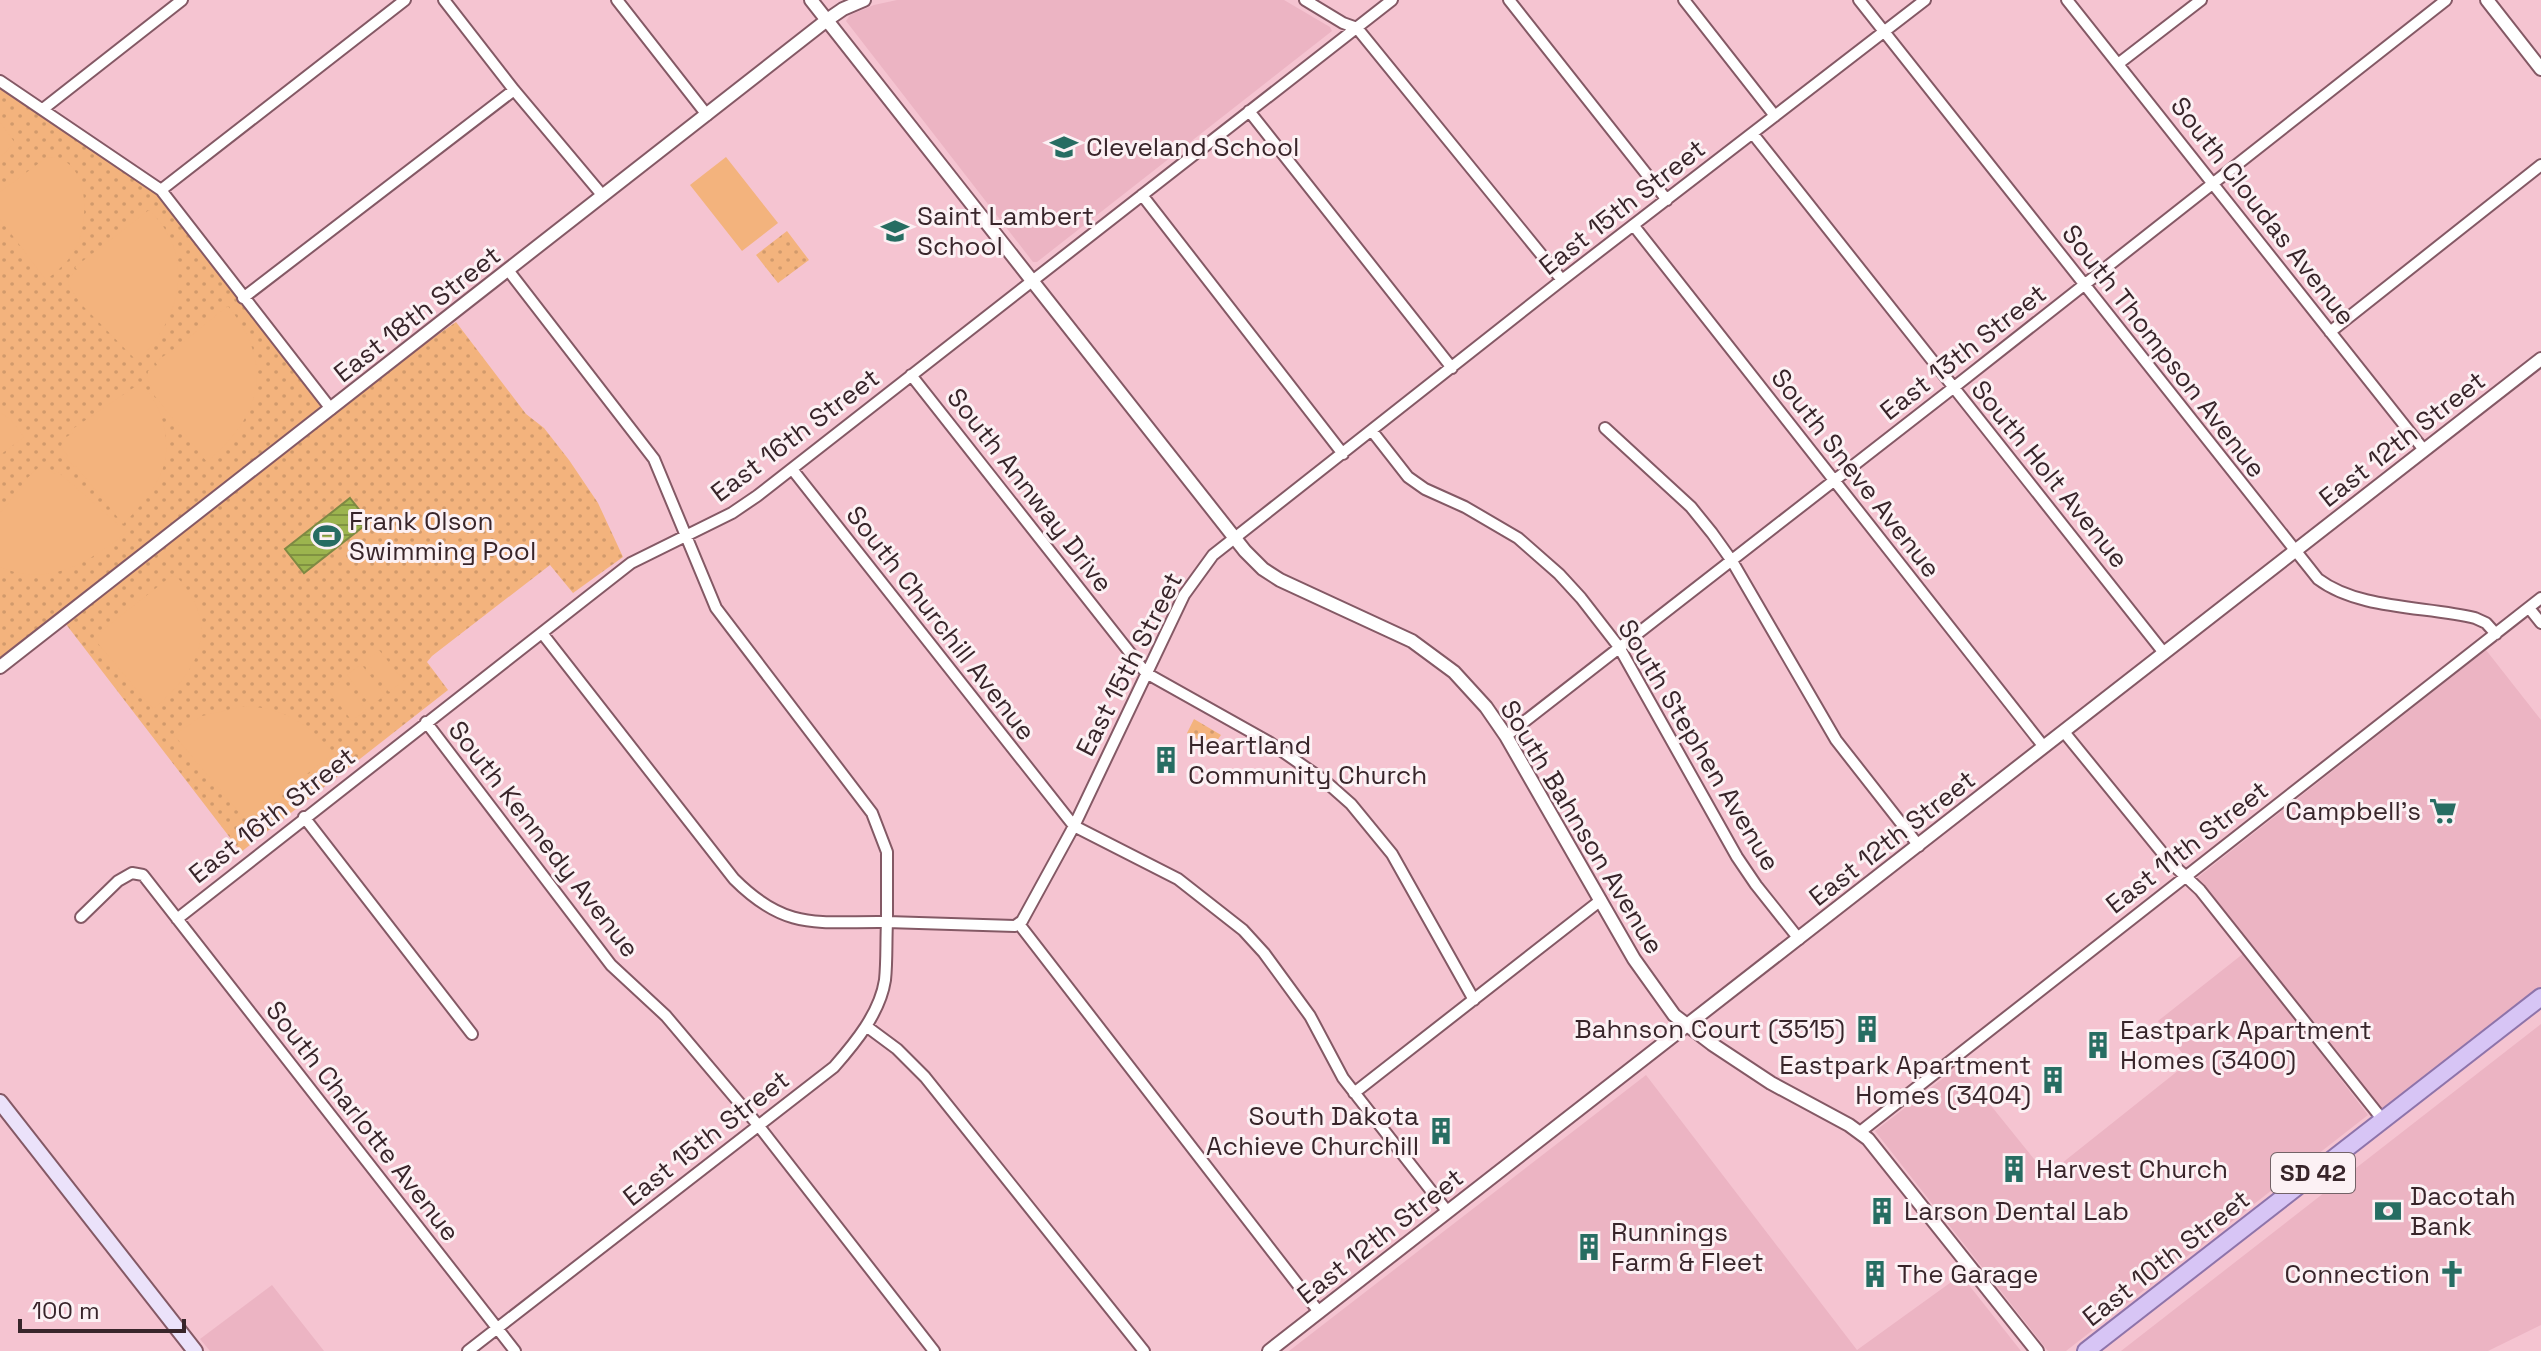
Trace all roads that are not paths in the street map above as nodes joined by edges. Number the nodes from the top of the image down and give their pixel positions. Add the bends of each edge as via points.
1 (182, 0) edge
2 (405, 0) edge
3 (444, 0) edge
4 (617, 0) edge
5 (811, 0) edge
6 (864, 0) edge
7 (1305, 0) edge
8 (1392, 0) edge
9 (1509, 0) edge
10 (1684, 0) edge
11 (1859, 0) edge
12 (1925, 0) edge
13 (2067, 0) edge
14 (2201, 0) edge
15 (2446, 0) edge
16 (2487, 0) edge
17 (827, 20) junction
18 (1357, 28) junction
19 (1884, 32) junction
20 (2118, 64) junction
21 (2541, 69) edge
22 (0, 81) edge
23 (514, 90) junction
24 (43, 109) junction
25 (1249, 111) junction
26 (707, 115) junction
27 (1775, 116) junction
28 (1753, 134) junction
29 (2541, 165) edge
30 (2212, 183) junction
31 (161, 190) junction
32 (1142, 195) junction
33 (603, 196) junction
34 (1667, 200) junction
35 (1634, 226) junction
36 (508, 270) junction
37 (1032, 280) junction
38 (1562, 280) junction
39 (2084, 285) junction
40 (243, 298) junction
41 (2330, 332) junction
42 (2541, 359) edge
43 (1452, 368) junction
44 (911, 375) junction
45 (1953, 388) junction
46 (331, 409) junction
47 (1605, 428) dead end
48 (1372, 431) junction
49 (2424, 450) junction
50 (1343, 454) junction
51 (792, 469) junction
52 (1835, 481) junction
53 (687, 536) junction
54 (1235, 538) junction
55 (2294, 551) junction
56 (1732, 561) junction
57 (2541, 598) edge
58 (2529, 608) junction
59 (2541, 623) edge
60 (542, 633) junction
61 (2496, 634) junction
62 (1619, 647) junction
63 (2164, 653) junction
64 (0, 667) edge
65 (1146, 673) junction
66 (426, 722) junction
67 (2064, 732) junction
68 (1506, 736) junction
69 (2044, 747) junction
70 (304, 817) junction
71 (1074, 826) junction
72 (1919, 846) junction
73 (2185, 877) junction
74 (1601, 900) junction
75 (81, 917) dead end
76 (177, 919) junction
77 (887, 922) junction
78 (1019, 924) junction
79 (1799, 939) junction
80 (2541, 997) edge
81 (1474, 1000) junction
82 (866, 1026) junction
83 (1687, 1026) junction
84 (472, 1034) dead end
85 (1354, 1093) junction
86 (0, 1102) edge
87 (2382, 1119) junction
88 (758, 1125) junction
89 (1860, 1132) junction
90 (1447, 1211) junction
91 (1319, 1312) junction
92 (497, 1328) junction
93 (195, 1351) edge
94 (468, 1351) edge
95 (515, 1351) edge
96 (934, 1351) edge
97 (1144, 1351) edge
98 (1269, 1351) edge
99 (2037, 1351) edge
100 (2086, 1351) edge

1 - 24 street
2 - 31 street
3 - 23 street
4 - 26 street
5 - 17 street, South Bahnson Avenue
6 - 17 street, East 18th Street
7 - 18 street
8 - 18 street, East 16th Street
9 - 34 street
10 - 27 street
11 - 19 street, South Thompson Avenue
12 - 19 street, East 15th Street
13 - 20 street, South Cloudas Avenue
14 - 20 street
15 - 30 street, East 13th Street
16 - 21 street
17 - 26 street, East 18th Street
17 - 37 street, South Bahnson Avenue
18 - 25 street, East 16th Street
18 - 38 street
19 - 27 street, East 15th Street
19 - 39 street, South Thompson Avenue
20 - 30 street, South Cloudas Avenue
22 - 24 street
23 - 33 street
23 - 40 street
24 - 31 street
25 - 32 street, East 16th Street
25 - 43 street
26 - 33 street, East 18th Street
27 - 28 street, East 15th Street
28 - 34 street, East 15th Street
28 - 45 street, South Holt Avenue
29 - 41 street
30 - 39 street, East 13th Street
30 - 41 street, South Cloudas Avenue
31 - 40 street
32 - 37 street, East 16th Street
32 - 50 street
33 - 36 street, East 18th Street
34 - 35 street, East 15th Street
35 - 38 street, East 15th Street
35 - 52 street, South Sneve Avenue
36 - 46 street, East 18th Street
36 - 53 street, East 15th Street via 654,459
37 - 44 street, East 16th Street
37 - 54 street, South Bahnson Avenue
38 - 43 street, East 15th Street
39 - 45 street, East 13th Street
39 - 55 street, South Thompson Avenue
40 - 46 street
41 - 49 street, South Cloudas Avenue
42 - 49 street, East 12th Street
43 - 48 street, East 15th Street
44 - 51 street, East 16th Street
44 - 65 street, South Annway Drive
45 - 52 street, East 13th Street
45 - 63 street, South Holt Avenue
46 - 64 street, East 18th Street
47 - 56 street via 1691,507
48 - 50 street, East 15th Street
48 - 62 street, South Stephen Avenue via 1408,477 1492,522 1559,574
49 - 55 street, East 12th Street
50 - 54 street, East 15th Street
51 - 53 street, East 16th Street via 732,513
51 - 71 street, South Churchill Avenue
52 - 56 street, East 13th Street
52 - 69 street, South Sneve Avenue
53 - 60 street, East 16th Street via 631,563
53 - 77 street, East 15th Street via 716,608 872,813 887,852
54 - 65 street, East 15th Street via 1213,555 1190,585
54 - 68 street, South Bahnson Avenue via 1280,580 1386,628 1441,660
55 - 61 street, South Thompson Avenue via 2318,579 2341,593 2475,618
55 - 63 street, East 12th Street
56 - 62 street, East 13th Street
56 - 72 street via 1836,740
57 - 58 street, East 11th Street
58 - 59 street
58 - 61 street, East 11th Street
60 - 66 street, East 16th Street
60 - 77 street via 751,896 771,911 803,921
61 - 73 street, East 11th Street
62 - 68 street, East 13th Street
62 - 79 street, South Stephen Avenue via 1737,857
63 - 67 street, East 12th Street
65 - 71 street, East 15th Street
65 - 81 street, South Annway Drive via 1269,742 1351,804 1392,854
66 - 70 street, East 16th Street
66 - 88 street, South Kennedy Avenue via 611,965 666,1016
67 - 69 street, East 12th Street
67 - 73 street
68 - 74 street, South Bahnson Avenue
69 - 72 street, East 12th Street
70 - 76 street, East 16th Street
70 - 84 street
71 - 78 street, East 15th Street
71 - 85 street, South Churchill Avenue via 1178,879 1243,930 1293,989
72 - 79 street, East 12th Street
73 - 87 street
73 - 89 street, East 11th Street
74 - 81 street
74 - 83 street, South Bahnson Avenue via 1646,978
75 - 76 street, South Charlotte Avenue via 132,873 143,875
76 - 92 street, South Charlotte Avenue
77 - 78 street
77 - 82 street, East 15th Street via 885,980
78 - 91 street
79 - 83 street, East 12th Street
80 - 87 main road, East 10th Street / SD 42
81 - 85 street
82 - 88 street, East 15th Street via 834,1067
82 - 97 street via 925,1077
83 - 89 street, South Bahnson Avenue via 1780,1089
83 - 90 street, East 12th Street
85 - 90 street, South Churchill Avenue
86 - 93 main road
87 - 100 main road, East 10th Street / SD 42
88 - 92 street, East 15th Street
88 - 96 street, South Kennedy Avenue
89 - 99 street, South Bahnson Avenue
90 - 91 street, East 12th Street
91 - 98 street, East 12th Street
92 - 94 street, East 15th Street
92 - 95 street, South Charlotte Avenue

